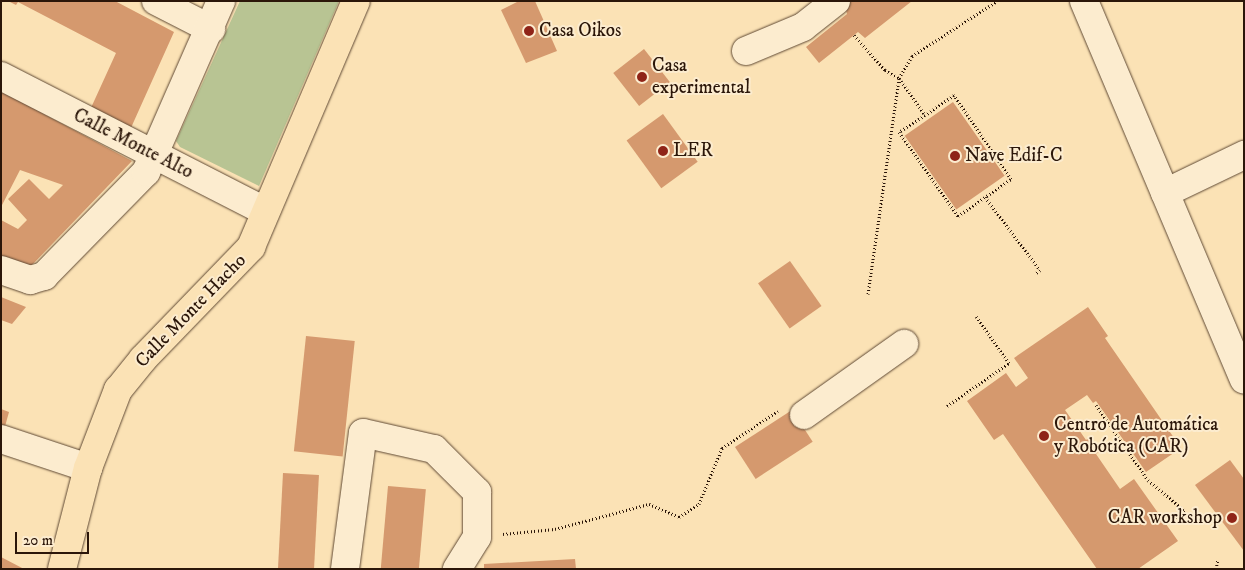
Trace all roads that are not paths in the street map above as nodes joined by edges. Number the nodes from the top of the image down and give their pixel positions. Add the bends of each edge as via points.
1 (156, 1) edge
2 (221, 1) edge
3 (356, 1) edge
4 (836, 1) edge
5 (1084, 1) edge
6 (211, 29) junction
7 (746, 51) dead end
8 (1, 76) edge
9 (155, 155) junction
10 (1244, 155) edge
11 (1165, 193) junction
12 (265, 211) junction
13 (1, 270) edge
14 (904, 344) dead end
15 (1244, 380) edge
16 (804, 415) road end
17 (1, 439) edge
18 (88, 468) junction
19 (62, 569) edge
20 (345, 569) edge
21 (457, 569) edge

1 - 6 street
2 - 6 street
3 - 12 main road, Calle Monte Hacho
4 - 7 street via 803,27
5 - 11 street
6 - 9 street
8 - 9 street, Calle Monte Alto
9 - 12 street, Calle Monte Alto
9 - 13 street via 146,172 44,276 30,280
10 - 11 street
11 - 15 street
12 - 18 main road, Calle Monte Hacho via 251,247 143,359 118,390
14 - 16 street
17 - 18 street
18 - 19 main road, Calle Monte Hacho
20 - 21 street via 363,433 434,449 476,492 477,537

